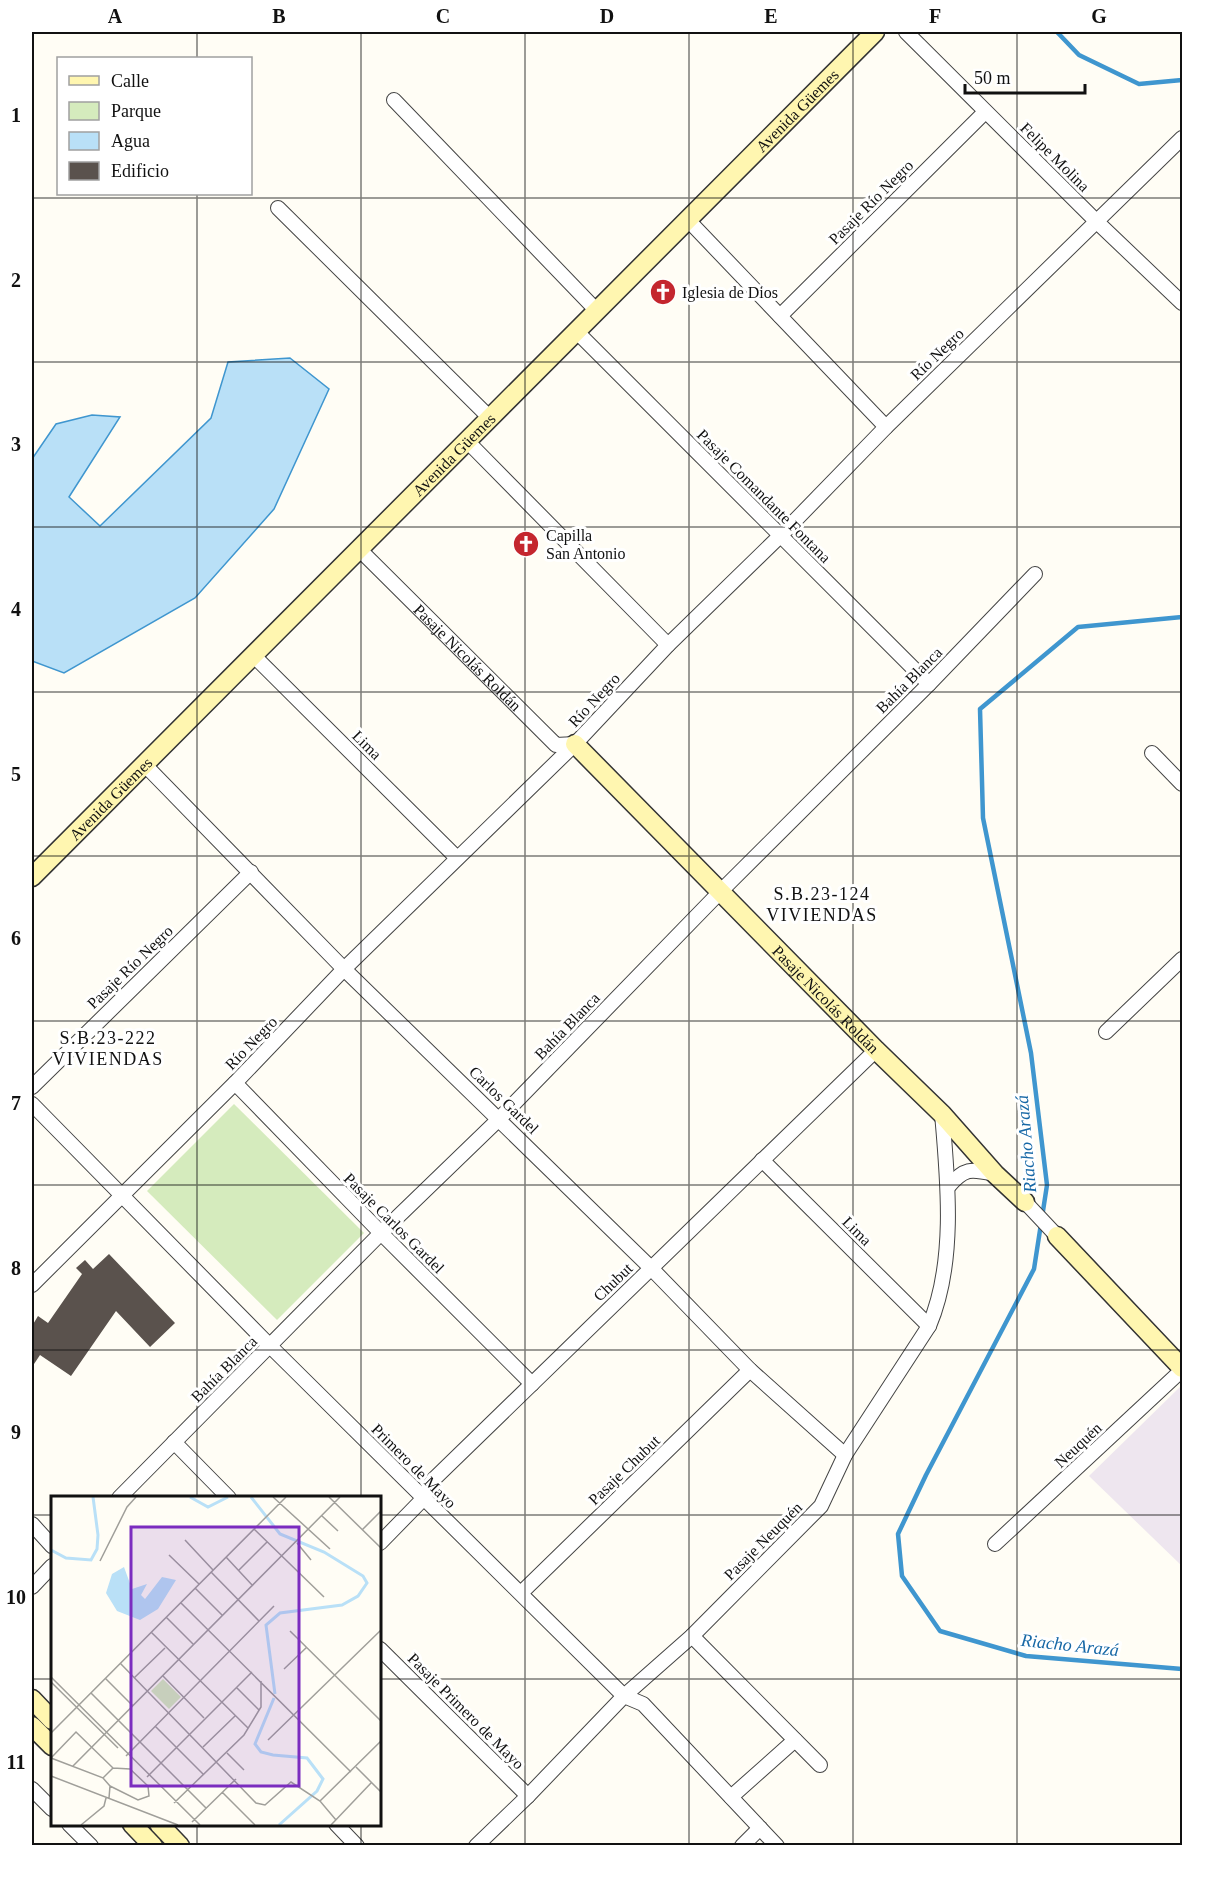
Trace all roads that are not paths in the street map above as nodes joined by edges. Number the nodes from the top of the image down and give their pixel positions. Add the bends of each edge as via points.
1 (875, 32) edge
2 (906, 32) edge
3 (394, 100) dead end
4 (985, 112) junction
5 (1182, 138) edge
6 (278, 208) dead end
7 (688, 220) junction
8 (1096, 221) junction
9 (1182, 303) edge
10 (597, 311) junction
11 (780, 316) junction
12 (577, 332) junction
13 (490, 418) junction
14 (886, 427) junction
15 (467, 441) junction
16 (780, 536) junction
17 (360, 550) junction
18 (1035, 574) dead end
19 (669, 645) junction
20 (254, 656) junction
21 (929, 684) junction
22 (575, 744) junction
23 (1152, 753) dead end
24 (144, 764) junction
25 (1182, 784) edge
26 (457, 858) junction
27 (251, 872) junction
28 (32, 877) edge
29 (720, 892) junction
30 (1182, 959) edge
31 (344, 969) junction
32 (1106, 1032) dead end
33 (876, 1050) junction
34 (235, 1083) junction
35 (32, 1087) edge
36 (32, 1104) edge
37 (942, 1114) junction
38 (499, 1119) junction
39 (762, 1160) junction
40 (995, 1174) junction
41 (948, 1187) junction
42 (122, 1197) junction
43 (1025, 1202) joint
44 (381, 1233) junction
45 (1058, 1236) joint
46 (651, 1268) junction
47 (32, 1285) edge
48 (929, 1326) junction
49 (270, 1346) junction
50 (1182, 1369) edge
51 (750, 1370) junction
52 (531, 1384) junction
53 (174, 1442) junction
54 (845, 1455) junction
55 (120, 1496) edge
56 (228, 1496) edge
57 (423, 1499) junction
58 (32, 1524) edge
59 (381, 1541) edge
60 (995, 1544) dead end
61 (51, 1545) edge
62 (51, 1567) edge
63 (32, 1587) edge
64 (521, 1593) junction
65 (692, 1636) junction
66 (381, 1650) edge
67 (624, 1696) junction
68 (32, 1699) edge
69 (51, 1719) edge
70 (32, 1726) edge
71 (795, 1740) junction
72 (51, 1745) edge
73 (820, 1765) dead end
74 (32, 1789) edge
75 (528, 1796) junction
76 (731, 1797) junction
77 (51, 1808) edge
78 (71, 1826) edge
79 (134, 1826) edge
80 (161, 1826) edge
81 (338, 1826) edge
82 (760, 1828) junction
83 (90, 1845) edge
84 (153, 1845) edge
85 (180, 1845) edge
86 (357, 1845) edge
87 (476, 1845) edge
88 (742, 1845) edge
89 (777, 1845) edge

1 - 7 street, Avenida Güemes
2 - 4 street, Felipe Molina
3 - 10 street
4 - 8 street, Felipe Molina
4 - 11 street, Pasaje Río Negro
5 - 8 street, Río Negro
6 - 13 street
7 - 10 street, Avenida Güemes
7 - 11 street
8 - 9 street, Felipe Molina
8 - 14 street, Río Negro
10 - 12 street, Avenida Güemes
11 - 14 street
12 - 13 street, Avenida Güemes
12 - 16 street, Pasaje Comandante Fontana
13 - 15 street, Avenida Güemes
14 - 16 street, Río Negro
15 - 17 street, Avenida Güemes
15 - 19 street
16 - 19 street, Río Negro
16 - 21 street, Pasaje Comandante Fontana
17 - 20 street, Avenida Güemes
17 - 22 street, Pasaje Nicolás Roldán via 556,746
18 - 21 street, Bahía Blanca
19 - 22 street, Río Negro
20 - 24 street, Avenida Güemes
20 - 26 street, Lima
21 - 29 street, Bahía Blanca
22 - 26 street, Río Negro
22 - 29 street, Pasaje Nicolás Roldán
23 - 25 street
24 - 27 street, Carlos Gardel
24 - 28 street, Avenida Güemes
26 - 31 street, Río Negro
27 - 31 street, Carlos Gardel
27 - 35 street, Pasaje Río Negro
29 - 33 street, Pasaje Nicolás Roldán
29 - 38 street, Bahía Blanca
30 - 32 street
31 - 34 street, Río Negro
31 - 38 street, Carlos Gardel
33 - 37 street, Pasaje Nicolás Roldán
33 - 39 street, Chubut
34 - 42 street, Río Negro
34 - 44 street, Pasaje Carlos Gardel
36 - 42 street, Primero de Mayo
37 - 40 street, Pasaje Nicolás Roldán
37 - 41 street, Pasaje Neuquén
38 - 44 street, Bahía Blanca
38 - 46 street, Carlos Gardel
39 - 46 street, Chubut
39 - 48 street, Lima
40 - 41 street via 976,1170 959,1174
40 - 43 street, Pasaje Nicolás Roldán
41 - 48 street, Pasaje Neuquén via 944,1275
42 - 47 street, Río Negro
42 - 49 street, Primero de Mayo
43 - 45 street, Pasaje Nicolás Roldán
44 - 49 street, Bahía Blanca
44 - 52 street, Pasaje Carlos Gardel
45 - 50 street, Pasaje Nicolás Roldán
46 - 51 street, Carlos Gardel
46 - 52 street, Chubut
48 - 54 street, Pasaje Neuquén
49 - 53 street, Bahía Blanca
49 - 57 street, Primero de Mayo
50 - 60 street, Neuquén
51 - 54 street, Carlos Gardel
51 - 64 street, Pasaje Chubut
52 - 57 street, Chubut via 433,1480
53 - 55 street, Bahía Blanca
53 - 56 street
54 - 65 street, Pasaje Neuquén via 821,1506
57 - 59 street, Chubut
57 - 64 street, Primero de Mayo
58 - 61 street
62 - 63 street
64 - 67 street, Primero de Mayo
65 - 67 street, Pasaje Neuquén
65 - 71 street
66 - 75 street, Pasaje Primero de Mayo
67 - 75 street, Pasaje Neuquén
67 - 76 street, Primero de Mayo via 643,1704
68 - 69 street
70 - 72 street
71 - 73 street
71 - 76 street
74 - 77 street
75 - 87 street, Pasaje Neuquén
76 - 82 street, Primero de Mayo
78 - 83 street
79 - 84 street
80 - 85 street
81 - 86 street
82 - 88 street
82 - 89 street, Primero de Mayo

